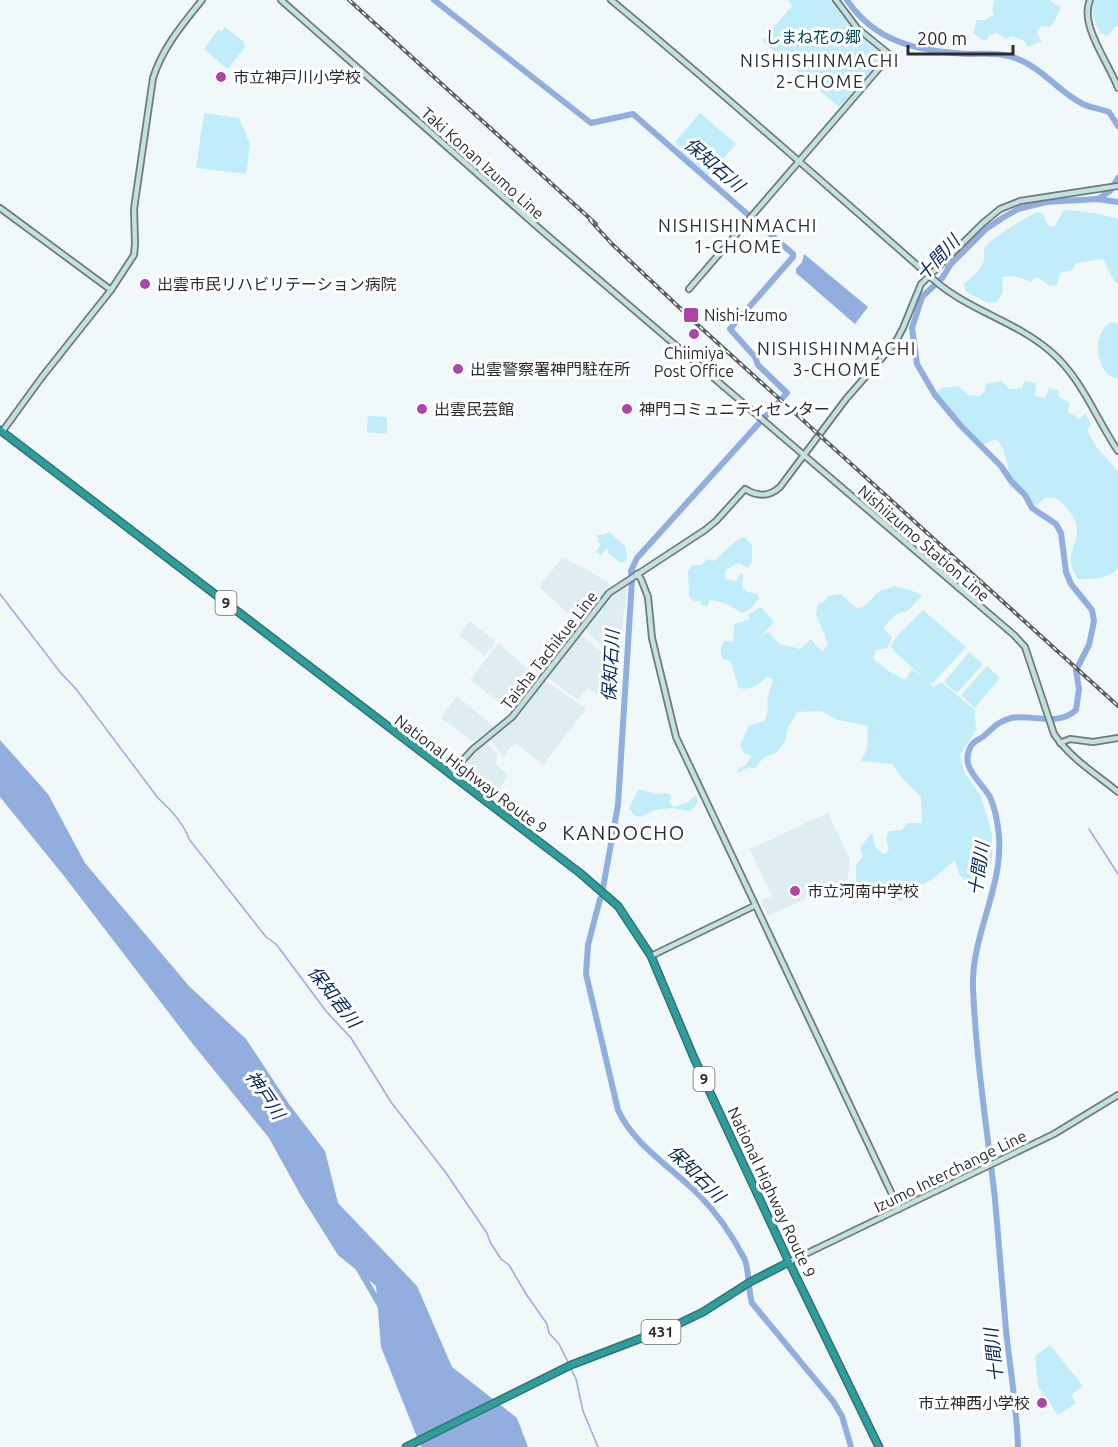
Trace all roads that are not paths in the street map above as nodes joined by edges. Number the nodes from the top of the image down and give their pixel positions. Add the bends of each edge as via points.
1 (202, 0) edge
2 (281, 0) edge
3 (611, 0) edge
4 (836, 0) edge
5 (1090, 0) edge
6 (1118, 88) edge
7 (799, 161) junction
8 (1116, 186) edge
9 (0, 208) edge
10 (929, 276) junction
11 (688, 289) dead end
12 (111, 290) junction
13 (672, 341) joint
14 (1, 431) edge
15 (1118, 452) edge
16 (803, 455) junction
17 (633, 576) junction
18 (1118, 738) edge
19 (1060, 743) junction
20 (450, 774) junction
21 (1118, 792) edge
22 (754, 906) junction
23 (651, 956) junction
24 (1118, 1095) edge
25 (899, 1209) junction
26 (789, 1262) junction
27 (406, 1447) edge
28 (879, 1447) edge

1 - 12 main road via 166,46 153,78 134,210 134,255
2 - 13 main road, Taki Konan Izumo Line
3 - 7 main road
4 - 7 main road via 857,28 889,54 878,72
5 - 6 main road via 1089,26
7 - 10 main road
7 - 11 main road
8 - 10 main road, Taisha Tachikue Line via 1020,201 1000,209
9 - 12 main road
10 - 15 main road via 1049,350 1080,385
10 - 16 main road, Taisha Tachikue Line via 916,292 895,343
12 - 14 main road
13 - 16 main road, Nishiizumo Station Line
14 - 20 highway, National Highway Route 9 / 9
16 - 17 main road, Taisha Tachikue Line via 776,490 762,495 745,489 705,530
16 - 19 main road, Nishiizumo Station Line via 1025,647
17 - 20 main road, Taisha Tachikue Line via 602,599 512,717
17 - 22 main road via 641,579 648,597 652,638 675,735
18 - 19 main road via 1094,742 1070,739
19 - 21 main road, Nishiizumo Station Line
20 - 23 highway, National Highway Route 9 / 9 via 604,892
22 - 23 main road
22 - 25 main road
23 - 26 highway, National Highway Route 9 / 9
24 - 25 main road, Izumo Interchange Line via 1072,1125
25 - 26 main road, Izumo Interchange Line
26 - 27 highway, 431 via 676,1326 572,1365
26 - 28 highway, National Highway Route 9 / 9

